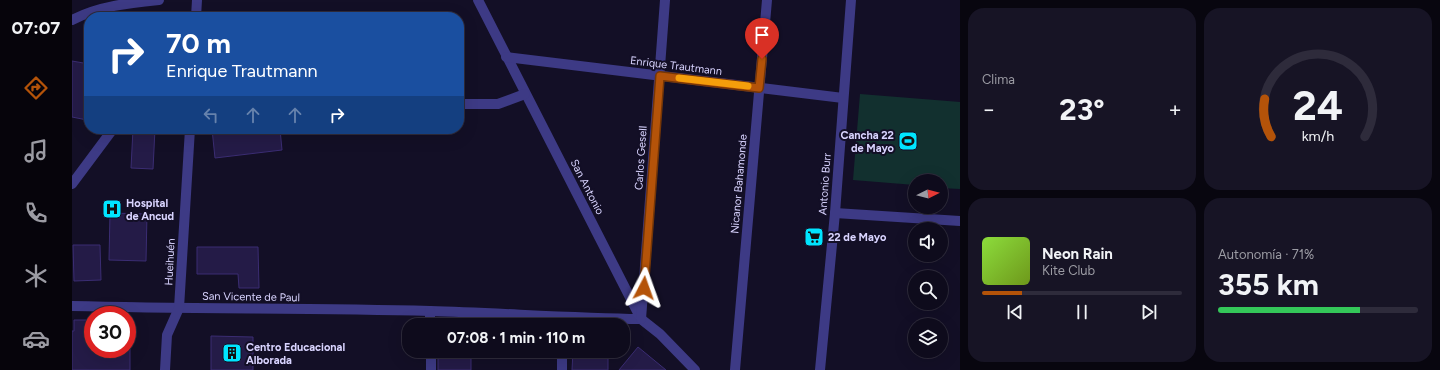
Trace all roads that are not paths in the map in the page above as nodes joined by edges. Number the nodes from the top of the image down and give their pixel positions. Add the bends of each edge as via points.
1 (159, 0) edge
2 (197, 0) edge
3 (478, 0) edge
4 (665, 0) edge
5 (767, 0) edge
6 (851, 0) edge
7 (101, 12) edge
8 (196, 12) edge
9 (84, 18) edge
10 (72, 20) edge
11 (506, 57) junction
12 (660, 76) junction
13 (759, 88) junction
14 (525, 94) junction
15 (843, 98) junction
16 (464, 104) edge
17 (109, 134) edge
18 (190, 134) edge
19 (72, 184) edge
20 (835, 213) junction
21 (960, 221) edge
22 (72, 306) edge
23 (179, 308) junction
24 (430, 311) junction
25 (430, 318) edge
26 (522, 318) edge
27 (630, 319) edge
28 (642, 319) junction
29 (431, 358) edge
30 (562, 358) edge
31 (165, 370) edge
32 (431, 370) edge
33 (562, 370) edge
34 (695, 370) edge
35 (735, 370) edge
36 (820, 370) edge

1 - 7 street via 123,4
2 - 8 street
3 - 11 street, San Antonio
4 - 12 street, Carlos Gesell
5 - 13 street, Nicanor Bahamonde
6 - 15 street, Antonio Burr
9 - 10 street
11 - 12 street, Enrique Trautmann
11 - 14 street, San Antonio
12 - 13 street, Enrique Trautmann
12 - 28 street, Carlos Gesell
13 - 15 street, Enrique Trautmann
13 - 35 street, Nicanor Bahamonde
14 - 16 street via 498,104
14 - 28 street, San Antonio
15 - 20 street, Antonio Burr
17 - 19 street
18 - 23 street, Hueihuén
20 - 21 street
20 - 36 street, Antonio Burr
22 - 23 street, San Vicente de Paul
23 - 24 street, San Vicente de Paul
23 - 31 street, Hueihuén via 167,335
24 - 25 street
24 - 26 street, San Vicente de Paul
27 - 28 street, San Vicente de Paul
28 - 34 street, San Antonio
29 - 32 street
30 - 33 street

